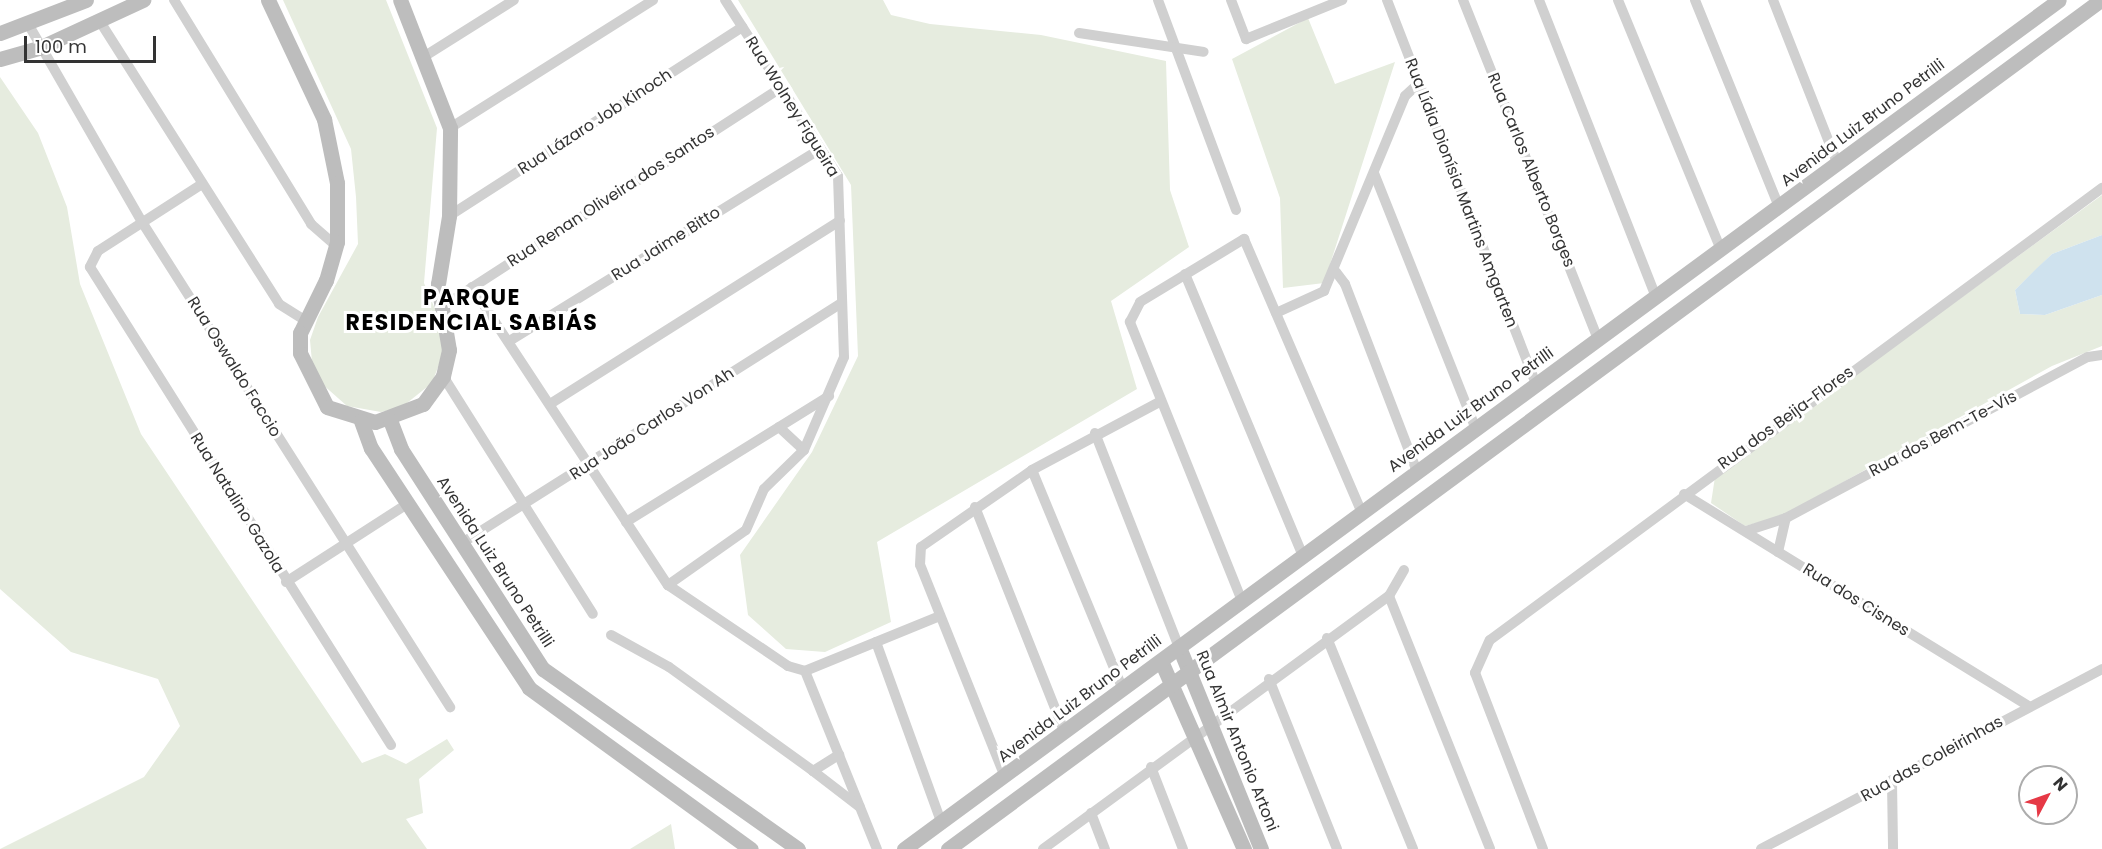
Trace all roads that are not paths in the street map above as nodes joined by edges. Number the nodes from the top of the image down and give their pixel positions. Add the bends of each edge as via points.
1 (86, 0) edge
2 (143, 0) edge
3 (174, 0) edge
4 (268, 0) edge
5 (400, 0) edge
6 (514, 0) edge
7 (653, 0) edge
8 (725, 0) edge
9 (1158, 0) edge
10 (1231, 0) edge
11 (1311, 0) edge
12 (1342, 0) edge
13 (1387, 0) edge
14 (1463, 0) edge
15 (1539, 0) edge
16 (1618, 0) edge
17 (1695, 0) edge
18 (1773, 0) edge
19 (2059, 0) edge
20 (2101, 0) edge
21 (1315, 11) junction
22 (99, 20) junction
23 (27, 22) junction
24 (742, 27) junction
25 (0, 33) edge
26 (1079, 33) dead end
27 (39, 48) junction
28 (1178, 48) junction
29 (1204, 52) dead end
30 (425, 56) junction
31 (0, 58) edge
32 (1419, 83) junction
33 (780, 88) junction
34 (450, 128) junction
35 (820, 148) junction
36 (1838, 165) junction
37 (1374, 173) junction
38 (202, 184) junction
39 (2102, 188) edge
40 (1779, 207) junction
41 (1236, 210) dead end
42 (449, 216) junction
43 (840, 221) junction
44 (142, 222) junction
45 (336, 246) junction
46 (1721, 250) junction
47 (1336, 272) junction
48 (1185, 274) junction
49 (472, 287) junction
50 (1656, 297) junction
51 (842, 303) junction
52 (442, 307) junction
53 (1638, 311) junction
54 (1276, 313) junction
55 (305, 320) junction
56 (1621, 323) junction
57 (1652, 329) junction
58 (1598, 339) junction
59 (511, 340) junction
60 (2102, 355) edge
61 (443, 376) junction
62 (1580, 382) junction
63 (1536, 385) junction
64 (829, 395) junction
65 (1161, 401) junction
66 (550, 404) junction
67 (390, 420) junction
68 (361, 421) junction
69 (779, 427) junction
70 (1476, 429) junction
71 (1095, 433) junction
72 (804, 450) junction
73 (587, 465) junction
74 (1032, 470) junction
75 (1417, 472) junction
76 (427, 490) junction
77 (1684, 494) junction
78 (407, 504) junction
79 (525, 505) junction
80 (975, 507) junction
81 (1362, 513) junction
82 (1786, 518) junction
83 (626, 522) junction
84 (1746, 531) junction
85 (346, 543) junction
86 (464, 546) junction
87 (1778, 552) junction
88 (1303, 556) junction
89 (444, 560) junction
90 (1404, 570) dead end
91 (286, 582) junction
92 (668, 585) junction
93 (1389, 596) junction
94 (1242, 602) junction
95 (593, 614) dead end
96 (940, 616) junction
97 (611, 635) dead end
98 (1327, 638) junction
99 (876, 642) junction
100 (1179, 647) junction
101 (1161, 661) junction
102 (2102, 669) edge
103 (805, 671) junction
104 (1188, 673) junction
105 (552, 676) junction
106 (1269, 679) junction
107 (1174, 684) junction
108 (1123, 690) junction
109 (535, 694) junction
110 (2029, 706) junction
111 (450, 707) dead end
112 (1211, 725) junction
113 (1065, 733) junction
114 (1197, 734) junction
115 (391, 745) dead end
116 (839, 755) junction
117 (1030, 759) junction
118 (1151, 767) junction
119 (813, 771) junction
120 (1005, 777) junction
121 (1043, 780) junction
122 (1892, 782) junction
123 (861, 808) junction
124 (1091, 813) junction
125 (942, 824) junction
126 (789, 847) edge
127 (751, 849) edge
128 (877, 849) edge
129 (904, 849) edge
130 (948, 849) edge
131 (1043, 849) edge
132 (1105, 849) edge
133 (1183, 849) edge
134 (1244, 849) edge
135 (1261, 849) edge
136 (1337, 849) edge
137 (1413, 849) edge
138 (1490, 849) edge
139 (1543, 849) edge
140 (1761, 849) edge
141 (1893, 849) edge

1 - 23 main road
2 - 22 main road
3 - 45 street via 311,224
4 - 45 main road via 324,119 336,183
5 - 30 main road
6 - 30 street
7 - 34 street
8 - 24 street, Rua Wolney Figueira
9 - 28 street
10 - 21 street via 1246,39
11 - 21 street
12 - 21 street
13 - 32 street, Rua Lídia Dionísia Martins Amgarten
14 - 58 street, Rua Carlos Alberto Borges
15 - 50 street
16 - 46 street
17 - 40 street
18 - 36 street
19 - 36 main road, Avenida Luiz Bruno Petrilli
20 - 57 main road
22 - 27 main road
22 - 38 street
23 - 25 main road
23 - 27 street, Rua Oswaldo Faccio
24 - 33 street, Rua Wolney Figueira
24 - 42 street, Rua Lázaro Job Kinoch
26 - 28 street
27 - 31 main road
27 - 44 street, Rua Oswaldo Faccio
28 - 29 street
28 - 41 street
30 - 34 main road
32 - 37 street via 1405,96
32 - 63 street, Rua Lídia Dionísia Martins Amgarten
33 - 35 street, Rua Wolney Figueira
33 - 49 street, Rua Renan Oliveira dos Santos
34 - 42 main road
35 - 43 street, Rua Wolney Figueira via 838,176
35 - 59 street, Rua Jaime Bitto
36 - 40 main road, Avenida Luiz Bruno Petrilli
37 - 47 street
37 - 70 street
38 - 44 street
38 - 55 street via 279,304
39 - 77 street, Rua dos Beija-Flores
40 - 46 main road, Avenida Luiz Bruno Petrilli
42 - 52 main road via 438,284
43 - 51 street, Rua Wolney Figueira
43 - 66 street
44 - 85 street, Rua Oswaldo Faccio
44 - 91 street, Rua Natalino Gazola via 90,258 93,276
45 - 55 main road
46 - 50 main road, Avenida Luiz Bruno Petrilli
47 - 54 street via 1324,291
47 - 75 street via 1345,284
48 - 54 street via 1244,239
48 - 65 street via 1140,302 1132,314
48 - 88 street
49 - 52 street, Rua Renan Oliveira dos Santos
49 - 59 street
50 - 53 main road, Avenida Luiz Bruno Petrilli
51 - 64 street, Rua Wolney Figueira via 844,357
51 - 73 street, Rua João Carlos Von Ah
52 - 61 main road via 448,350
53 - 56 main road, Avenida Luiz Bruno Petrilli
53 - 57 main road via 1636,331
54 - 81 street
55 - 68 main road via 300,353 310,382 327,406
56 - 58 main road, Avenida Luiz Bruno Petrilli
56 - 62 main road via 1629,337 1585,369
57 - 62 main road
58 - 63 main road, Avenida Luiz Bruno Petrilli
59 - 66 street
60 - 82 street, Rua dos Bem-Te-Vis via 2088,357
61 - 67 main road via 423,404
61 - 79 street
62 - 104 main road
63 - 70 main road, Avenida Luiz Bruno Petrilli
64 - 69 street
64 - 72 street, Rua Wolney Figueira
65 - 71 street
65 - 94 street
66 - 73 street
67 - 68 main road
67 - 76 main road, Avenida Luiz Bruno Petrilli
68 - 78 main road via 366,439
69 - 72 street
69 - 83 street
70 - 75 main road, Avenida Luiz Bruno Petrilli
71 - 74 street
71 - 100 street
72 - 92 street via 764,489 746,530
73 - 79 street, Rua João Carlos Von Ah
73 - 83 street
74 - 80 street
74 - 108 street
75 - 81 main road, Avenida Luiz Bruno Petrilli
76 - 78 main road
76 - 86 main road, Avenida Luiz Bruno Petrilli
77 - 84 street, Rua dos Cisnes
77 - 139 street, Rua dos Beija-Flores via 1490,640 1479,658 1475,673
78 - 85 street
78 - 89 main road
79 - 86 street, Rua João Carlos Von Ah
79 - 95 street
80 - 96 street via 926,540 919,551
80 - 113 street
81 - 88 main road, Avenida Luiz Bruno Petrilli
82 - 84 street, Rua dos Bem-Te-Vis
82 - 87 street
83 - 92 street
84 - 87 street, Rua dos Cisnes
85 - 91 street
85 - 111 street, Rua Oswaldo Faccio
86 - 89 main road
86 - 105 main road, Avenida Luiz Bruno Petrilli via 536,661
87 - 110 street, Rua dos Cisnes
88 - 94 main road, Avenida Luiz Bruno Petrilli
89 - 109 main road
90 - 93 street
91 - 115 street, Rua Natalino Gazola
92 - 103 street via 788,666
93 - 98 street
93 - 138 street
94 - 100 main road, Avenida Luiz Bruno Petrilli
96 - 99 street
96 - 120 street
97 - 119 street via 669,668
98 - 106 street
98 - 137 street
99 - 103 street
99 - 125 street
100 - 101 main road, Avenida Luiz Bruno Petrilli
100 - 104 main road, Rua Almir Antonio Artoni
101 - 107 main road, Rua Almir Antonio Artoni
101 - 108 main road, Avenida Luiz Bruno Petrilli
102 - 110 street, Rua das Coleirinhas
103 - 116 street
104 - 107 main road
104 - 112 main road, Rua Almir Antonio Artoni
105 - 109 main road
105 - 126 main road, Avenida Luiz Bruno Petrilli
106 - 112 street
106 - 136 street
107 - 114 main road, Rua Almir Antonio Artoni
107 - 121 main road
108 - 113 main road, Avenida Luiz Bruno Petrilli
109 - 127 main road
110 - 122 street, Rua das Coleirinhas
112 - 114 street
112 - 135 main road, Rua Almir Antonio Artoni
113 - 117 main road, Avenida Luiz Bruno Petrilli
114 - 118 street
114 - 134 main road, Rua Almir Antonio Artoni
116 - 119 street
116 - 123 street
117 - 120 main road, Avenida Luiz Bruno Petrilli
117 - 121 main road
118 - 124 street
118 - 133 street
119 - 123 street
120 - 125 main road, Avenida Luiz Bruno Petrilli
121 - 130 main road
122 - 140 street, Rua das Coleirinhas
122 - 141 street
123 - 128 street
124 - 131 street
124 - 132 street
125 - 129 main road, Avenida Luiz Bruno Petrilli

